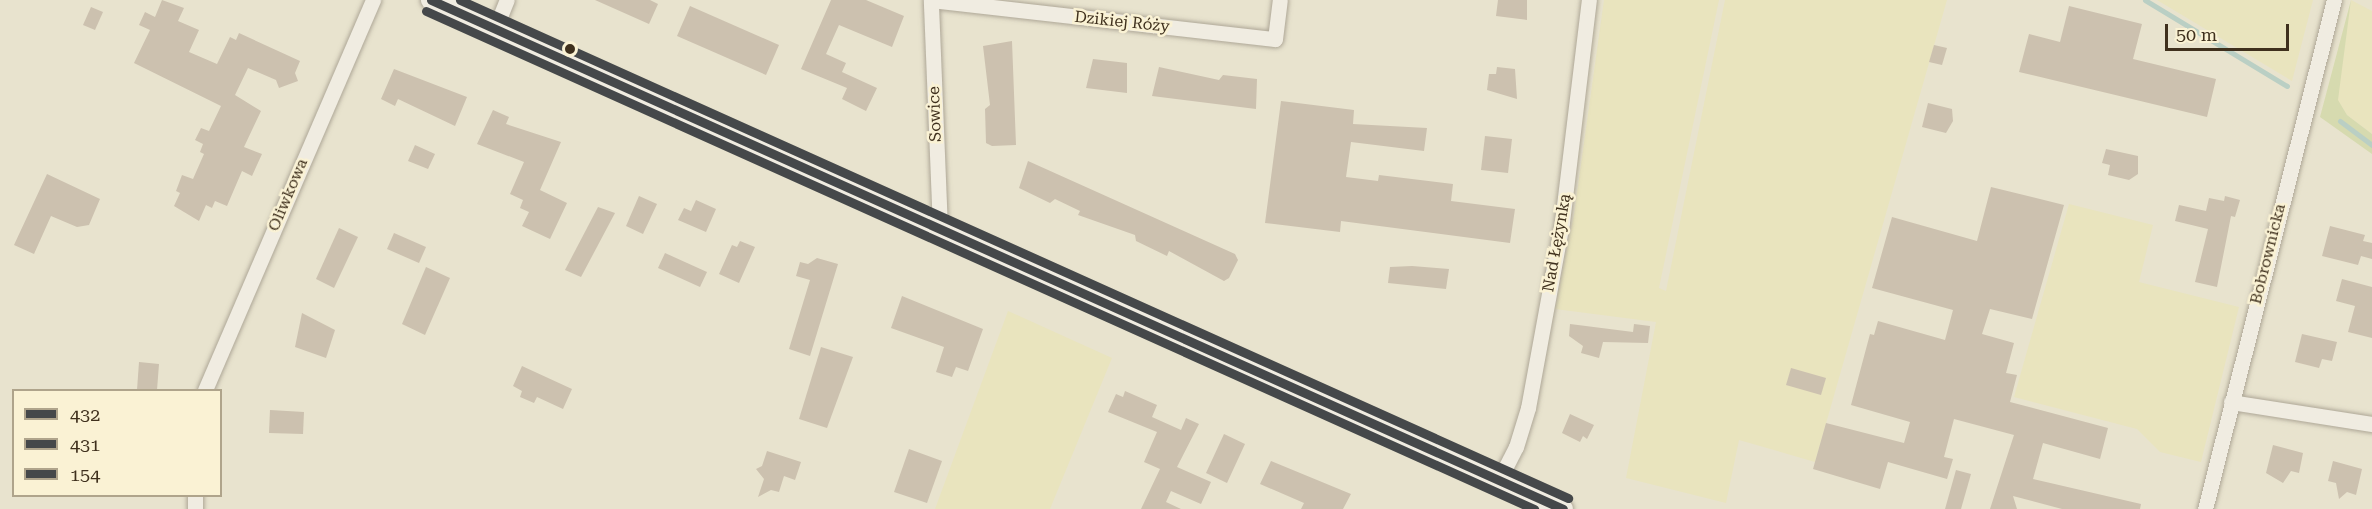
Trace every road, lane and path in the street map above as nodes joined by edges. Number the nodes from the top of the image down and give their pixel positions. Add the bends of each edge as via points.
1 (373, 0) edge
2 (431, 0) edge
3 (507, 0) edge
4 (931, 0) edge
5 (1280, 0) edge
6 (1589, 0) edge
7 (2334, 0) edge
8 (495, 29) junction
9 (940, 228) junction
10 (205, 389) edge
11 (2232, 402) junction
12 (2372, 424) edge
13 (1499, 480) junction
14 (1563, 509) edge
15 (2205, 509) edge

1 - 10 street, Oliwkowa
2 - 8 street
3 - 8 street
4 - 5 street, Dzikiej Róży via 1275,39
4 - 9 street, Sowice
6 - 13 street, Nad Łężynką via 1562,222 1528,408
7 - 11 street, Bobrownicka
8 - 9 street
9 - 13 street
11 - 12 street
11 - 15 street, Bobrownicka
13 - 14 street

